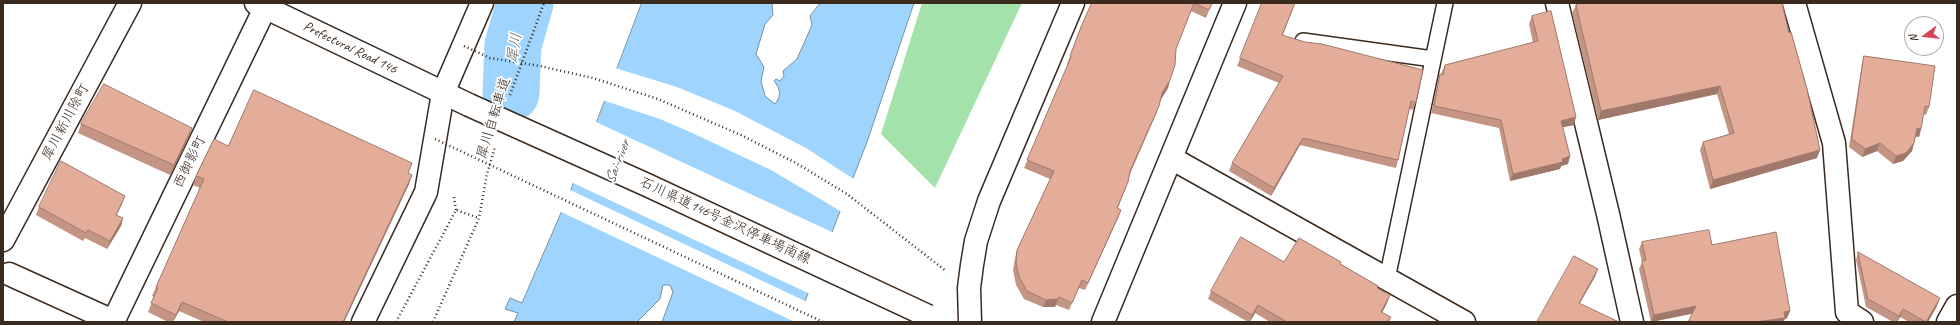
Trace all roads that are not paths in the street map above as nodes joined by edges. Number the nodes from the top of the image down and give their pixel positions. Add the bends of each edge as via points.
1 (130, 3) edge
2 (482, 3) edge
3 (1073, 3) edge
4 (1235, 3) edge
5 (1445, 3) edge
6 (1557, 3) edge
7 (1794, 3) edge
8 (263, 4) edge
9 (1303, 42) edge
10 (1433, 59) junction
11 (444, 93) junction
12 (1171, 158) junction
13 (3, 240) edge
14 (5, 278) edge
15 (1387, 279) junction
16 (1957, 306) edge
17 (934, 319) edge
18 (114, 322) edge
19 (362, 322) edge
20 (970, 322) edge
21 (1103, 322) edge
22 (1464, 322) edge
23 (1632, 322) edge
24 (1862, 322) edge
25 (1948, 322) edge

1 - 13 street, 犀川新川除町
2 - 11 street
3 - 20 street via 986,208 972,265 969,288
4 - 12 street
5 - 10 lane
6 - 23 street
7 - 24 street via 1834,143 1847,312
8 - 11 street, Prefectural Road 146
8 - 18 street, 西御影町
9 - 10 lane
10 - 15 lane
11 - 17 street, 石川県道146号金沢停車場南線, bridge via 655,188
11 - 19 street via 426,192
12 - 15 street
12 - 21 street
14 - 18 street
15 - 22 street
16 - 25 street

